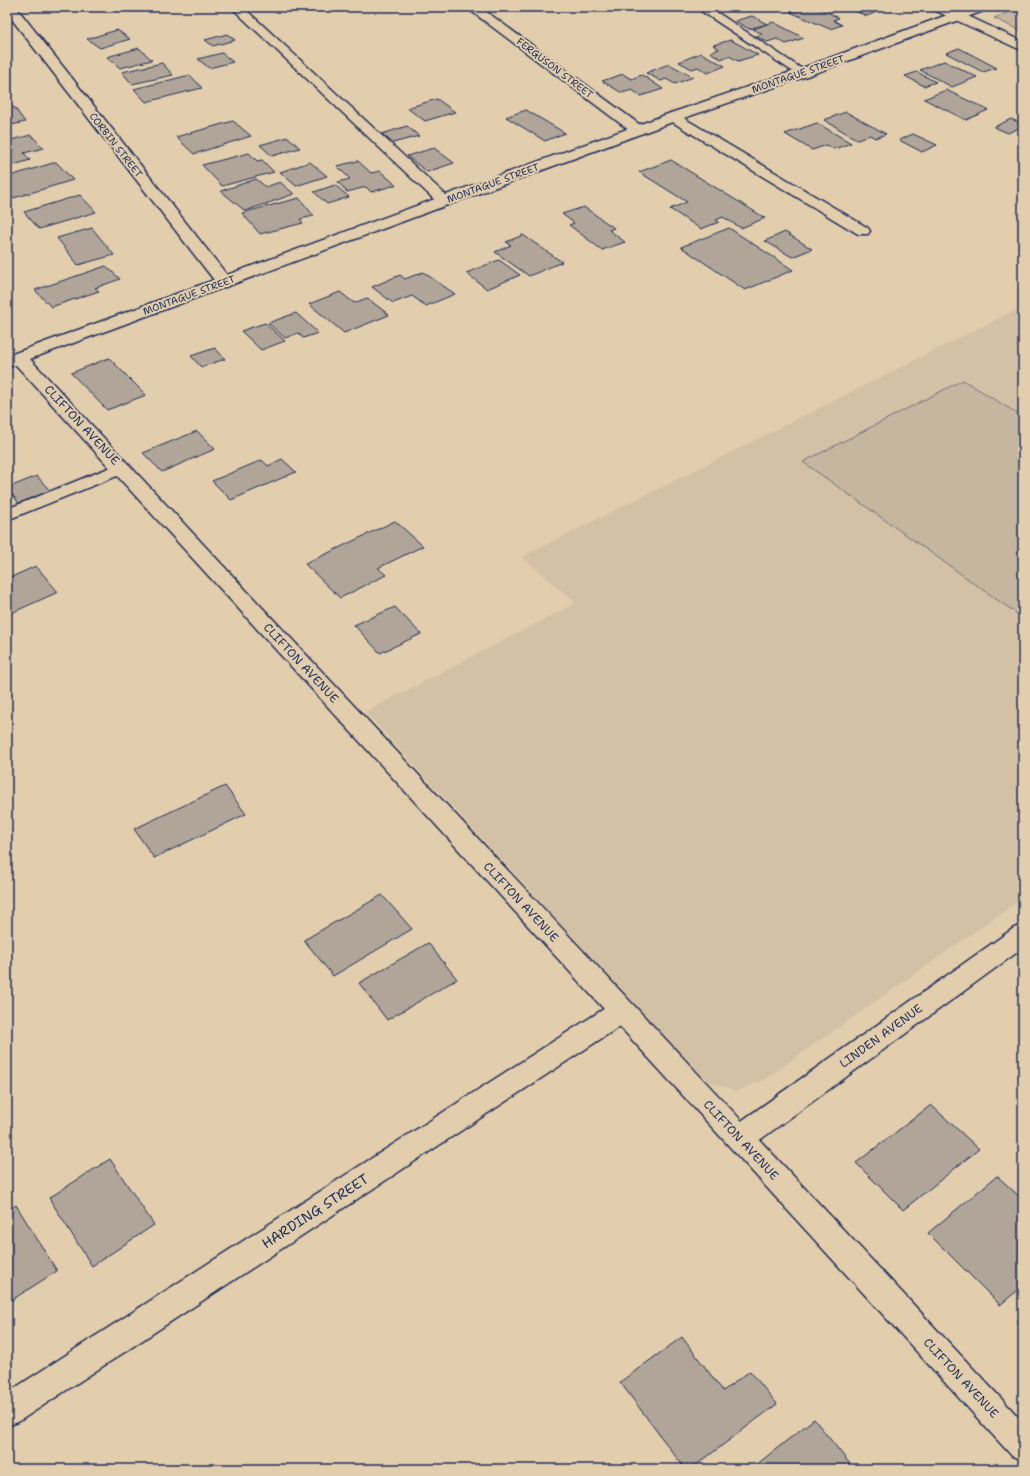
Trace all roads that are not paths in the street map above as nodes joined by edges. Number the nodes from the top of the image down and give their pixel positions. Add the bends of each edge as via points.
1 (9, 7) edge
2 (237, 7) edge
3 (472, 7) edge
4 (701, 7) edge
5 (939, 7) edge
6 (981, 7) edge
7 (958, 16) junction
8 (1023, 47) edge
9 (802, 73) junction
10 (673, 117) junction
11 (638, 130) junction
12 (444, 201) junction
13 (864, 231) dead end
14 (224, 282) junction
15 (13, 360) edge
16 (121, 468) junction
17 (7, 515) edge
18 (1023, 935) edge
19 (622, 1011) junction
20 (740, 1138) junction
21 (7, 1411) edge
22 (1023, 1445) edge

1 - 14 street, CORBIN STREET
2 - 12 lane
3 - 11 street, FERGUSON STREET
4 - 9 lane
5 - 7 street
6 - 7 street, MONTAGUE STREET
7 - 8 street
7 - 9 street, MONTAGUE STREET
9 - 10 street, MONTAGUE STREET
10 - 11 street, MONTAGUE STREET
10 - 13 lane
11 - 12 street, MONTAGUE STREET
12 - 14 street, MONTAGUE STREET
14 - 15 street, MONTAGUE STREET
15 - 16 street, CLIFTON AVENUE
16 - 17 lane
16 - 19 street, CLIFTON AVENUE
18 - 20 street, LINDEN AVENUE
19 - 20 street, CLIFTON AVENUE
19 - 21 street, HARDING STREET
20 - 22 street, CLIFTON AVENUE

